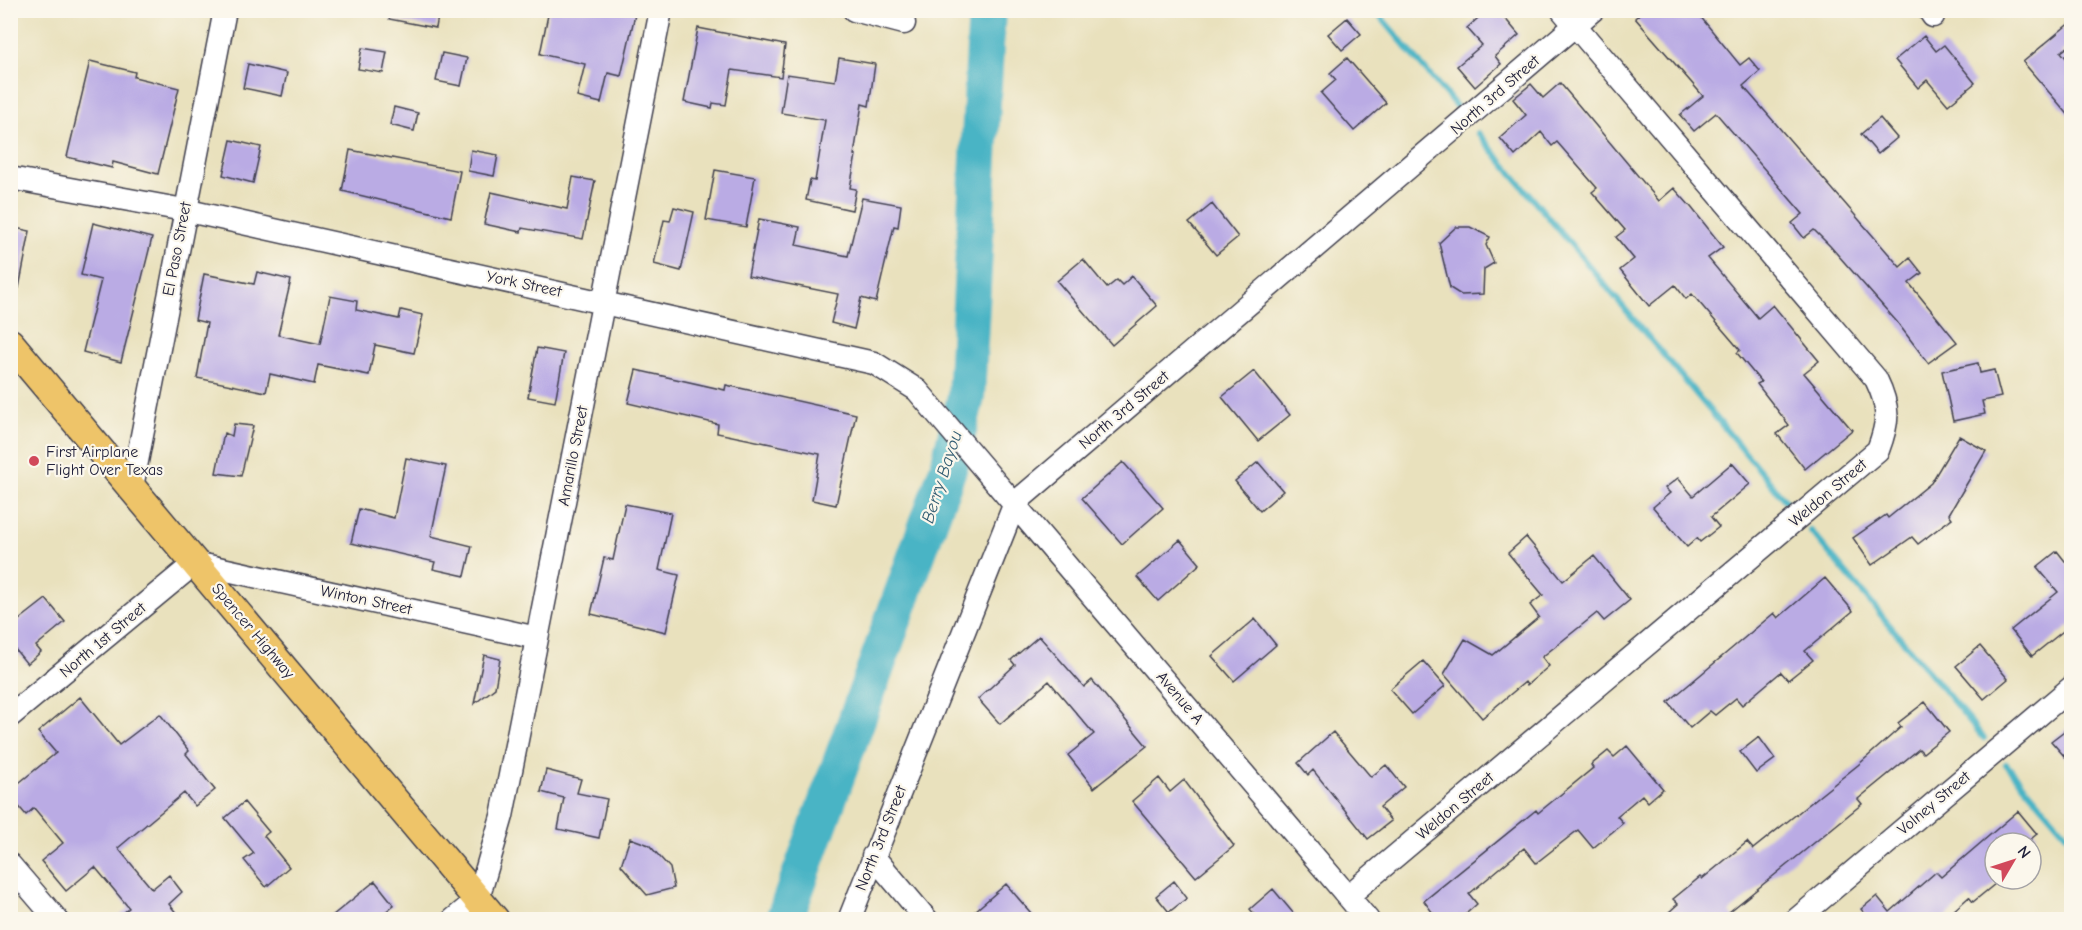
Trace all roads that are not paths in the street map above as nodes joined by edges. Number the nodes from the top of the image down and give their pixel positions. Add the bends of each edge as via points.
1 (225, 10) edge
2 (661, 10) edge
3 (854, 10) edge
4 (1593, 10) edge
5 (1568, 18) edge
6 (904, 23) dead end
7 (10, 178) edge
8 (184, 210) junction
9 (604, 302) junction
10 (10, 343) edge
11 (992, 478) joint
12 (132, 487) junction
13 (1015, 503) junction
14 (195, 563) junction
15 (537, 638) junction
16 (2072, 687) edge
17 (10, 716) edge
18 (873, 856) junction
19 (10, 865) edge
20 (1348, 896) junction
21 (487, 909) edge
22 (57, 920) edge
23 (453, 920) edge
24 (849, 920) edge
25 (927, 920) edge
26 (1368, 920) edge
27 (1796, 920) edge

1 - 8 street, El Paso Street
2 - 9 street, Amarillo Street
3 - 6 street
4 - 5 street, North 3rd Street
5 - 13 street, North 3rd Street
5 - 20 street, Weldon Street via 1876,379 1887,403 1886,429 1878,450
7 - 8 street, York Street
8 - 9 street, York Street
8 - 12 street, El Paso Street
9 - 11 street, York Street via 874,363 917,390
9 - 15 street, Amarillo Street
10 - 12 main road, Spencer Highway
11 - 13 street, Avenue A
12 - 14 main road, Spencer Highway
13 - 18 street, North 3rd Street
13 - 20 street, Avenue A
14 - 15 street, Winton Street
14 - 17 street, North 1st Street
14 - 21 main road, Spencer Highway
15 - 21 street, Amarillo Street
16 - 27 street, Volney Street
18 - 24 street, North 3rd Street
18 - 25 street
19 - 22 street
20 - 26 street, Avenue A
21 - 23 street

